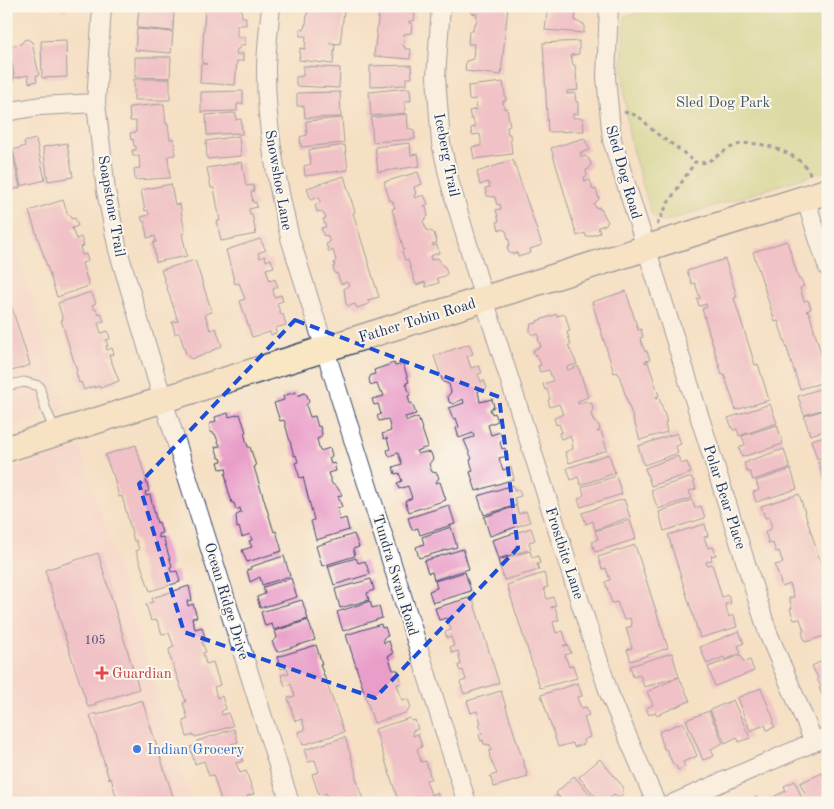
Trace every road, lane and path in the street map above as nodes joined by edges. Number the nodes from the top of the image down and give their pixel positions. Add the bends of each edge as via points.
1 (102, 6) edge
2 (271, 6) edge
3 (441, 6) edge
4 (609, 6) edge
5 (96, 103) junction
6 (6, 112) edge
7 (624, 112) dead end
8 (695, 162) junction
9 (815, 189) edge
10 (657, 225) dead end
11 (646, 248) junction
12 (828, 268) edge
13 (484, 299) junction
14 (325, 348) junction
15 (6, 386) edge
16 (164, 400) junction
17 (56, 433) junction
18 (6, 450) edge
19 (821, 739) edge
20 (290, 803) edge
21 (467, 803) edge
22 (656, 803) edge
23 (674, 803) edge

1 - 5 street, Soapstone Trail
2 - 14 street, Snowshoe Lane via 266,71 272,157 290,238
3 - 13 street, Iceberg Trail via 436,76 441,143
4 - 11 street, Sled Dog Road via 606,85 612,140
5 - 6 street via 40,106
5 - 16 street, Soapstone Trail via 114,233
7 - 8 path via 642,118
8 - 9 path via 706,163 738,145 754,143 798,160 806,167
8 - 10 path
9 - 11 street, Father Tobin Road
9 - 12 street
11 - 13 street, Father Tobin Road
11 - 19 street, Polar Bear Place via 768,633
13 - 14 street, Father Tobin Road
13 - 22 street, Frostbite Lane via 609,693
14 - 16 street, Father Tobin Road
14 - 21 street, Tundra Swan Road
15 - 17 lane via 24,382 39,386
16 - 17 street, Father Tobin Road
16 - 20 street, Ocean Ridge Drive
17 - 18 street, Father Tobin Road
19 - 23 street

